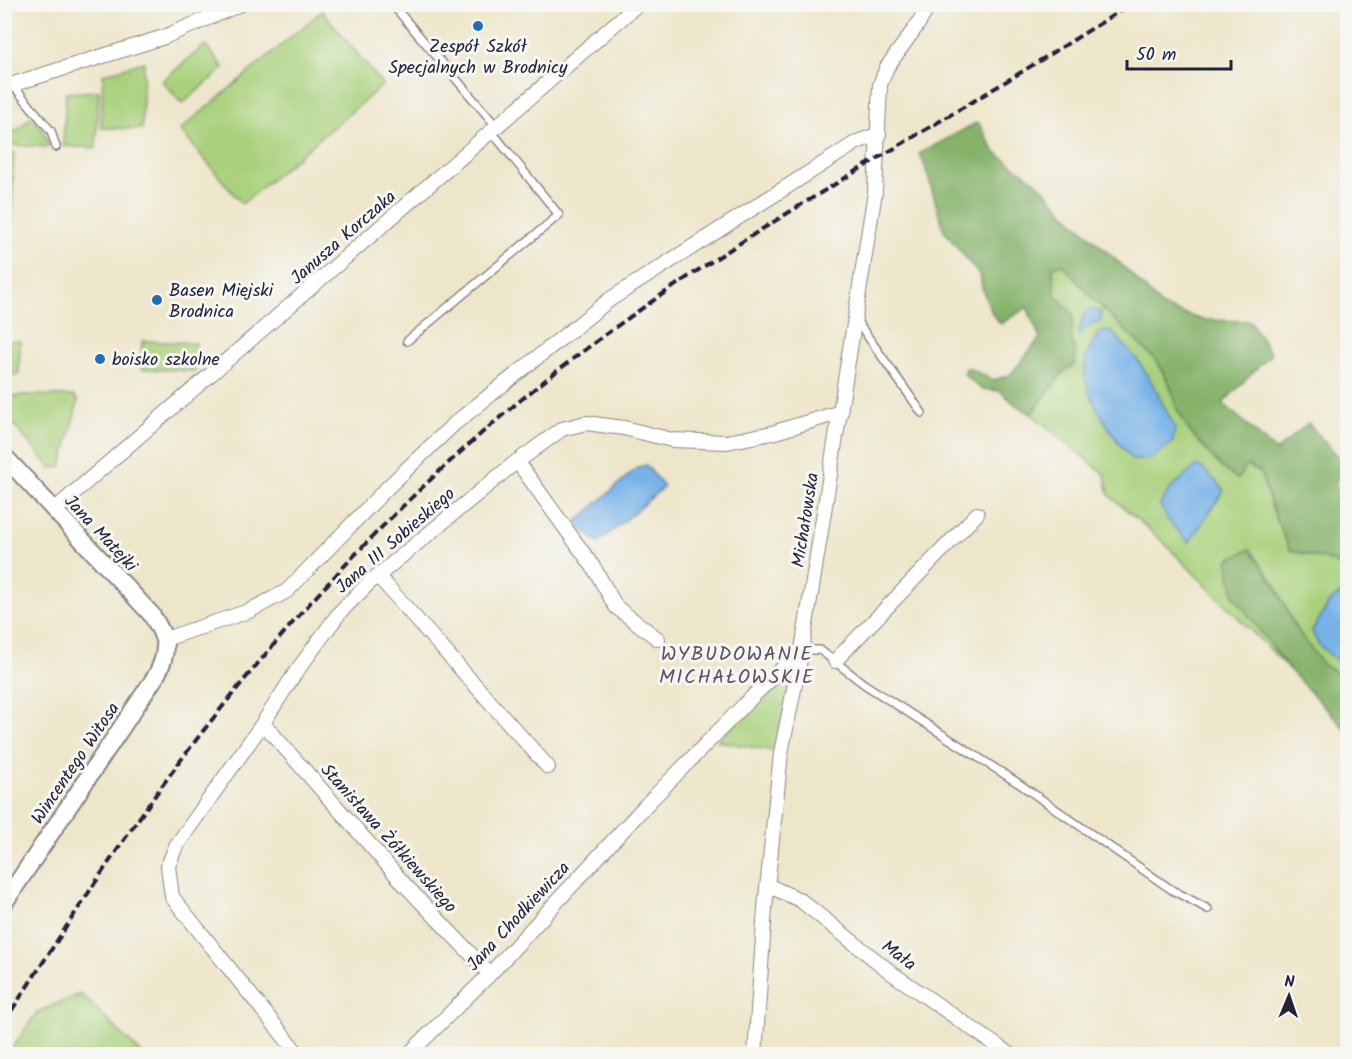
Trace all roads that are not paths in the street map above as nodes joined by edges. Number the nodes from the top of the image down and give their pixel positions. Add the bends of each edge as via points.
1 (241, 4) edge
2 (392, 4) edge
3 (638, 4) edge
4 (927, 4) edge
5 (8, 85) edge
6 (495, 129) junction
7 (879, 134) junction
8 (56, 147) dead end
9 (856, 320) junction
10 (407, 341) dead end
11 (841, 412) junction
12 (922, 412) dead end
13 (4, 456) edge
14 (517, 461) junction
15 (54, 510) junction
16 (977, 514) dead end
17 (378, 576) junction
18 (165, 639) junction
19 (658, 639) dead end
20 (802, 650) junction
21 (835, 661) junction
22 (263, 723) junction
23 (548, 767) dead end
24 (767, 885) junction
25 (4, 903) edge
26 (1208, 909) dead end
27 (490, 974) junction
28 (413, 1052) edge
29 (298, 1054) edge
30 (755, 1054) edge
31 (1009, 1054) edge

1 - 5 street via 164,37
2 - 6 lane
3 - 6 street, Janusza Korczaka
4 - 7 street, Michałowska via 884,74 878,107
5 - 8 lane via 51,131
6 - 10 lane via 559,215
6 - 15 street, Janusza Korczaka
7 - 9 street, Michałowska via 875,192
7 - 18 street via 857,142 609,300 454,424 286,591 249,611
9 - 11 street, Michałowska
9 - 12 lane
11 - 14 street, Jana III Sobieskiego via 727,442 672,440 586,423 562,429
11 - 20 street, Michałowska
13 - 15 street, Jana Matejki
14 - 17 street, Jana III Sobieskiego
14 - 19 street via 594,568 616,607
15 - 18 street, Jana Matejki via 150,614
16 - 21 street
17 - 22 street, Jana III Sobieskiego via 340,612
17 - 23 street
18 - 25 street, Wincentego Witosa via 164,662 156,676
20 - 21 lane via 820,650
20 - 24 street, Michałowska via 781,753
20 - 27 street, Jana Chodkiewicza via 647,804
21 - 26 lane via 1172,890
22 - 27 street, Stanisława Żółkiewskiego via 405,885
22 - 29 street, Jana III Sobieskiego via 176,846 168,866 172,897
24 - 30 street, Michałowska
24 - 31 street, Mała via 800,900 893,974
27 - 28 street, Jana Chodkiewicza

